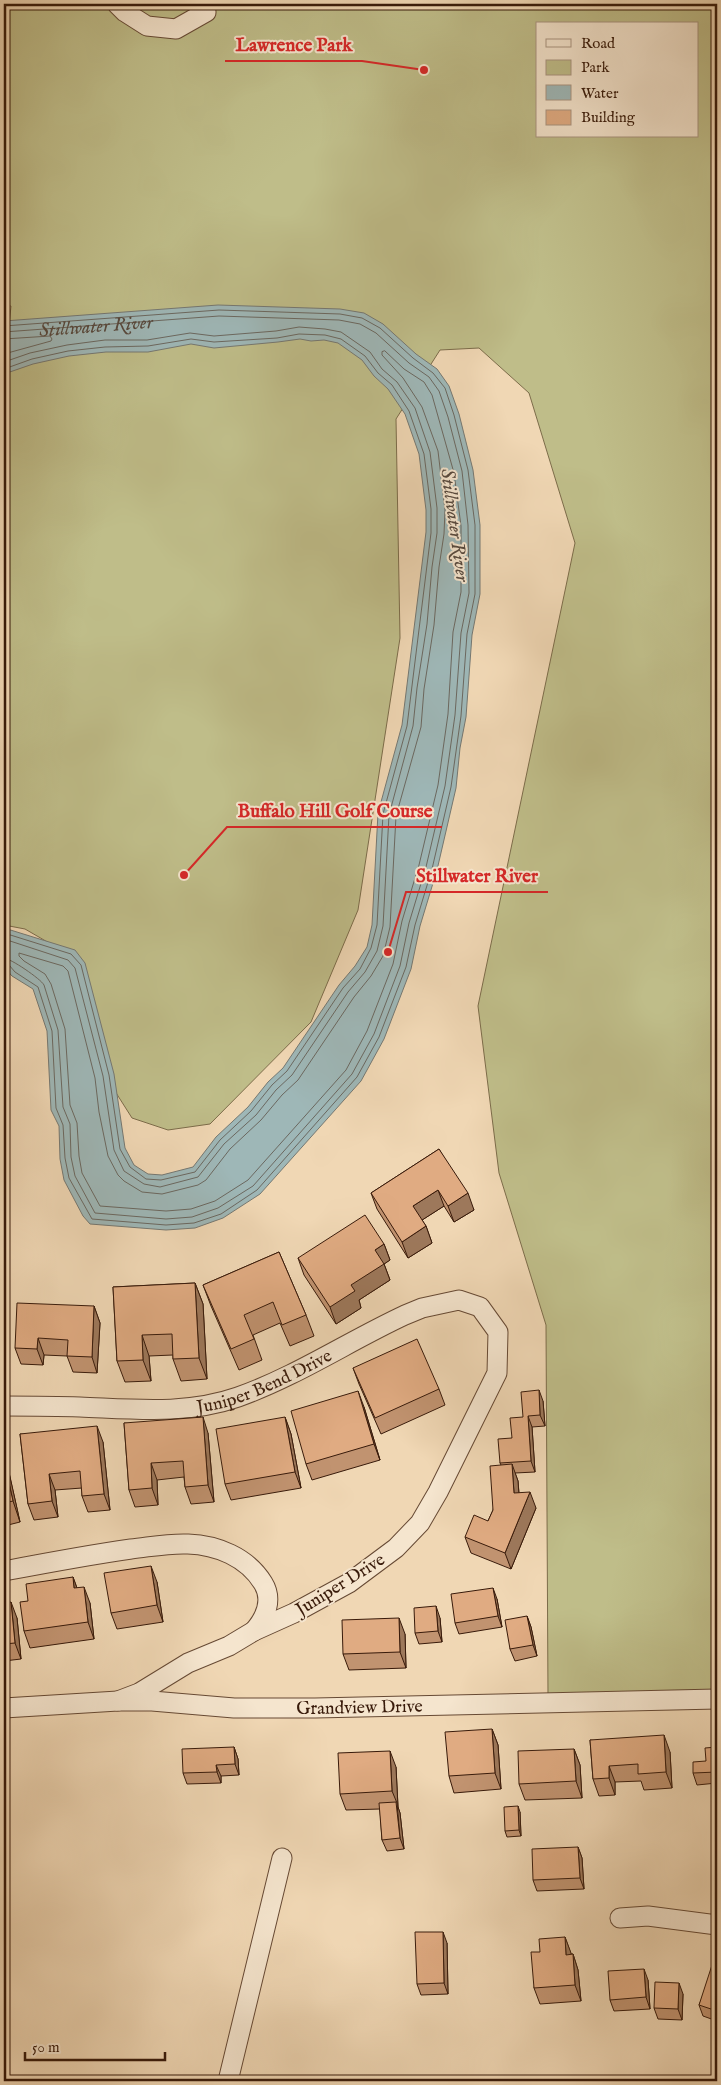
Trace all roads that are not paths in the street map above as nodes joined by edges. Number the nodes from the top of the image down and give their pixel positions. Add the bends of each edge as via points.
1 (117, 4) edge
2 (205, 4) edge
3 (498, 1332) joint
4 (4, 1406) edge
5 (4, 1571) edge
6 (254, 1631) junction
7 (717, 1699) edge
8 (118, 1701) junction
9 (4, 1708) edge
10 (282, 1858) dead end
11 (620, 1918) dead end
12 (717, 1925) edge
13 (228, 2081) edge

1 - 2 street via 147,26 176,29 206,12
3 - 4 street, Juniper Bend Drive via 480,1307 459,1300 405,1315 275,1382 217,1403 178,1410 139,1411
3 - 6 street, Juniper Drive via 497,1373 420,1523 396,1548 349,1583
5 - 6 street via 172,1544 205,1546 234,1556 264,1584 268,1606
6 - 8 street, Juniper Drive
7 - 8 street, Grandview Drive via 315,1708 234,1708
8 - 9 street, Grandview Drive
10 - 13 street
11 - 12 street via 648,1916

